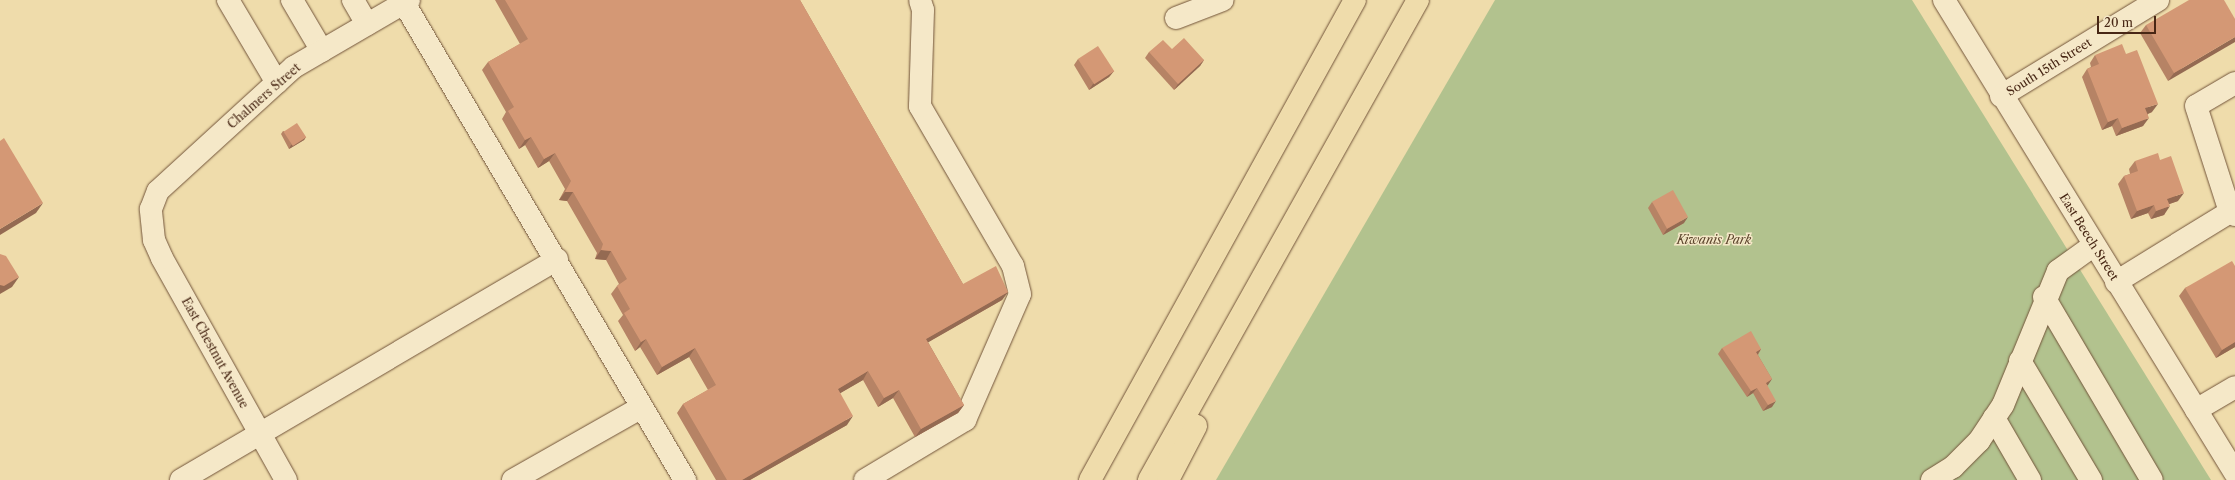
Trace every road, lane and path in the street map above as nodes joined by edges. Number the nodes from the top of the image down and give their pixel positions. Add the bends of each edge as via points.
1 (228, 0) edge
2 (292, 0) edge
3 (353, 0) edge
4 (920, 0) edge
5 (1223, 0) edge
6 (1355, 0) edge
7 (1418, 0) edge
8 (1944, 0) edge
9 (2158, 0) edge
10 (407, 1) edge
11 (1176, 18) dead end
12 (367, 24) junction
13 (322, 51) junction
14 (277, 83) junction
15 (2235, 83) edge
16 (2001, 96) junction
17 (1329, 160) junction
18 (2233, 214) edge
19 (151, 223) joint
20 (2094, 245) junction
21 (556, 260) junction
22 (2116, 282) junction
23 (2044, 297) junction
24 (2020, 360) junction
25 (2235, 387) edge
26 (642, 407) junction
27 (2196, 410) junction
28 (1994, 418) junction
29 (260, 433) junction
30 (2235, 473) edge
31 (1092, 474) edge
32 (1956, 474) edge
33 (181, 480) edge
34 (286, 480) edge
35 (513, 480) edge
36 (685, 480) edge
37 (865, 480) edge
38 (1149, 480) edge
39 (1168, 480) edge
40 (1932, 480) edge
41 (2030, 480) edge
42 (2091, 480) edge
43 (2152, 480) edge

1 - 14 street
2 - 13 street
3 - 12 street
4 - 37 street via 920,106 1013,266 1020,294 965,420
5 - 11 street
6 - 31 highway
7 - 17 highway
8 - 16 street, East Beech Street
9 - 16 street, South 15th Street
10 - 12 street, Chalmers Street
10 - 21 street
12 - 13 street, Chalmers Street
13 - 14 street, Chalmers Street via 294,67
14 - 19 street, Chalmers Street via 158,190
15 - 18 street via 2196,106
16 - 20 street, East Beech Street
17 - 38 highway
17 - 39 highway
18 - 22 street
19 - 29 street, East Chestnut Avenue via 162,258
20 - 22 street, East Beech Street
20 - 23 street via 2058,271
21 - 26 street
21 - 29 street
22 - 27 street, East Beech Street
23 - 24 street
23 - 43 street
24 - 28 street
24 - 42 street
25 - 27 street
26 - 35 street
26 - 36 street
27 - 30 street, East Beech Street
28 - 32 street
28 - 41 street
29 - 33 street
29 - 34 street, East Chestnut Avenue
32 - 40 street

